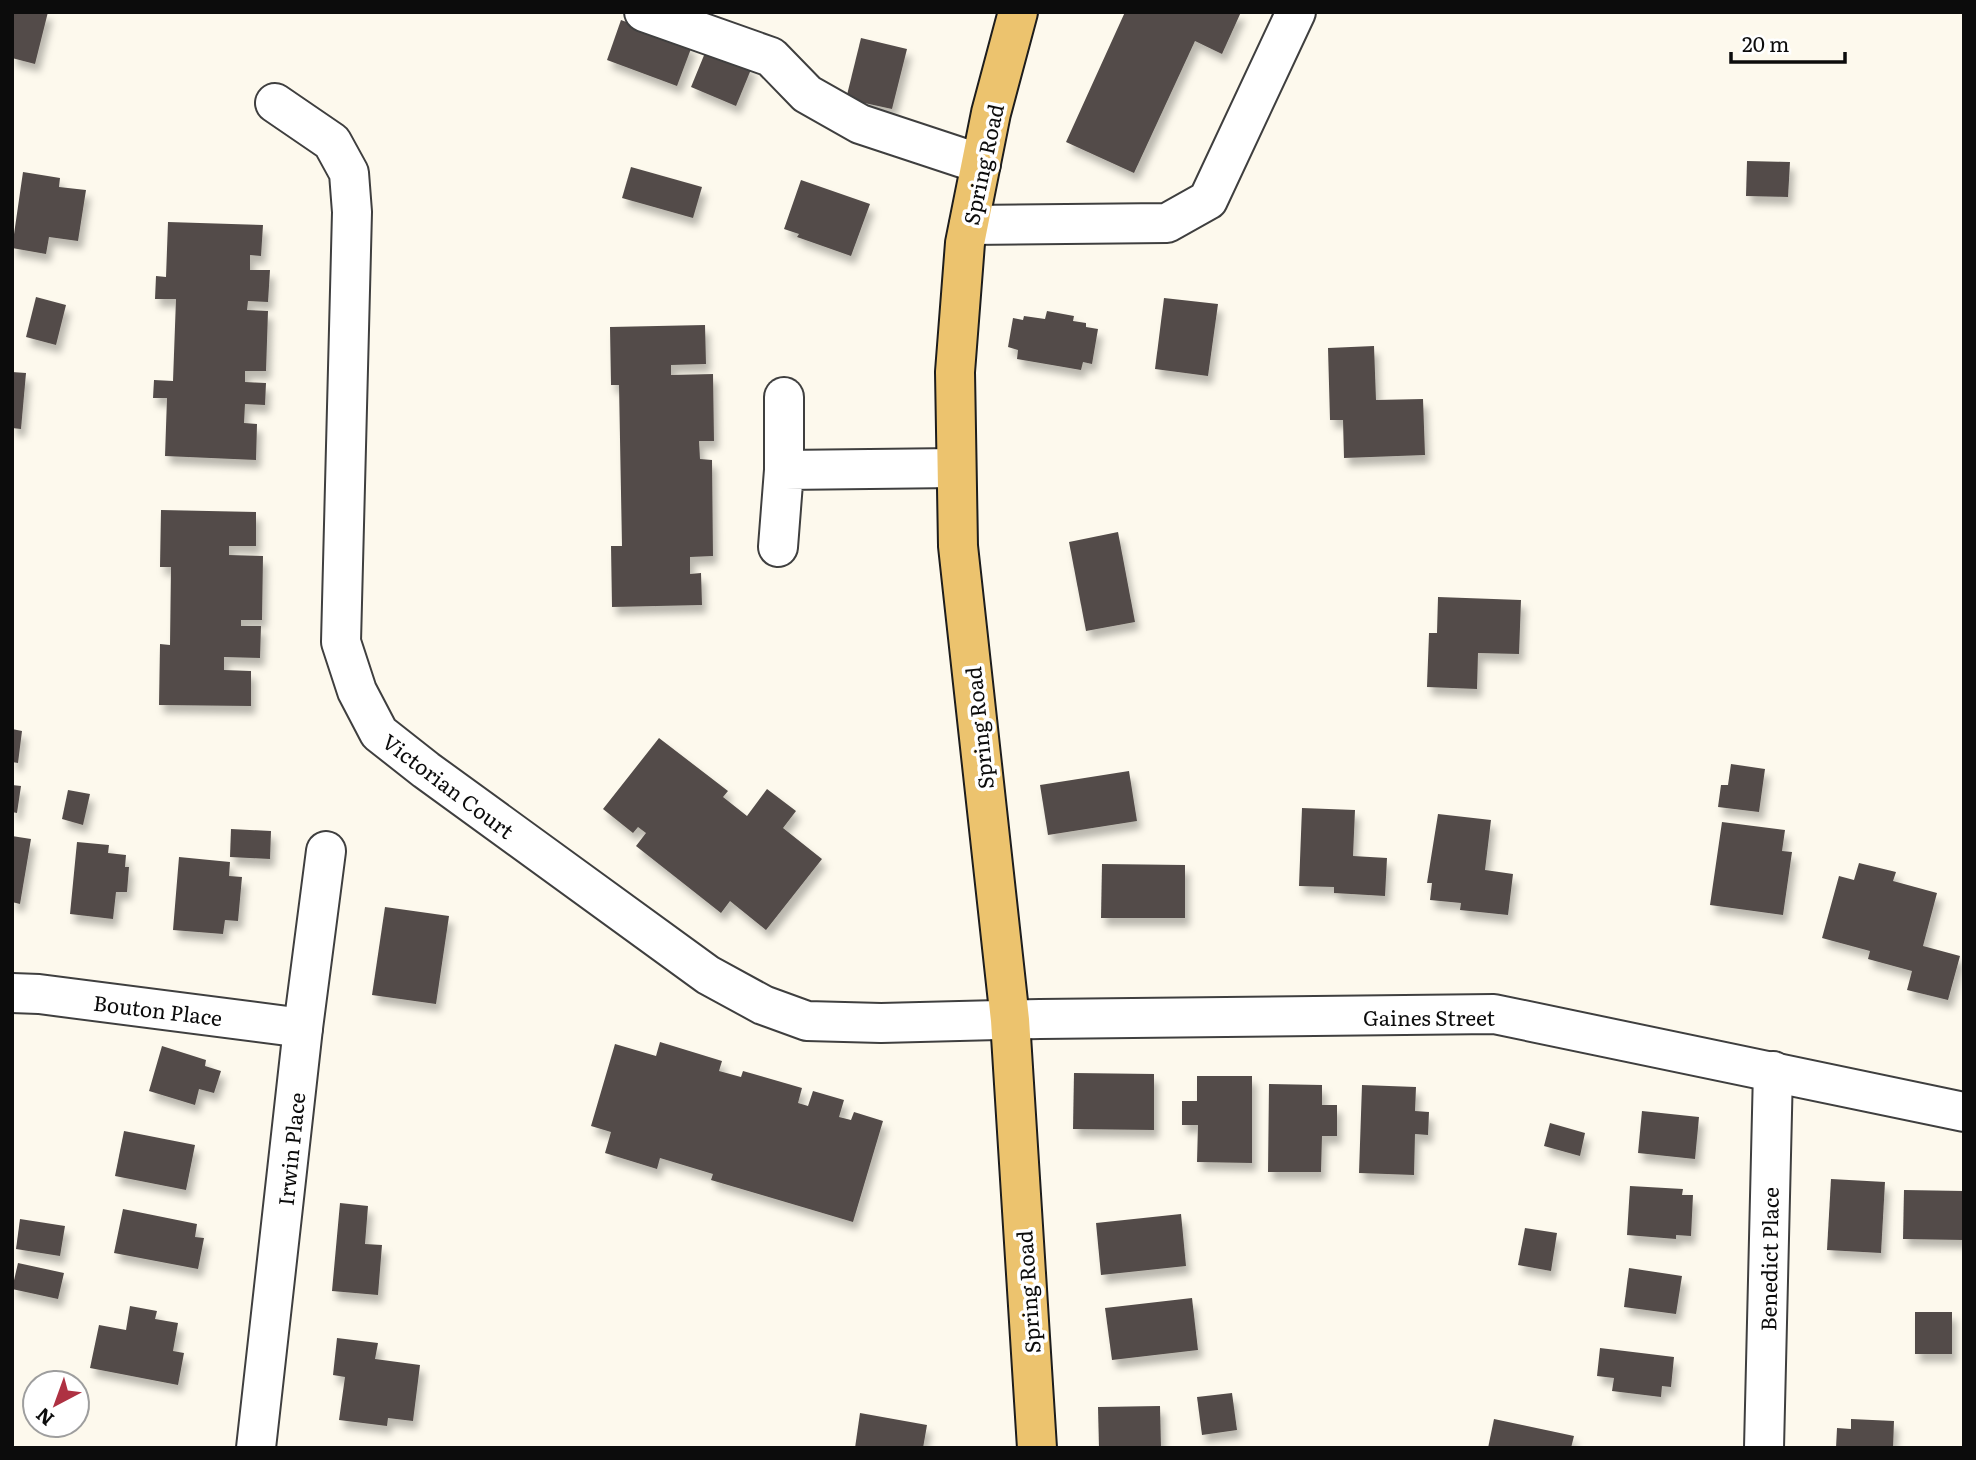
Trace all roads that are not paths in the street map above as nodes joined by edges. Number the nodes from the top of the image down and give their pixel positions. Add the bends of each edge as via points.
1 (644, 12) edge
2 (1018, 12) edge
3 (1296, 12) edge
4 (275, 103) dead end
5 (981, 164) junction
6 (969, 225) junction
7 (784, 397) dead end
8 (956, 468) junction
9 (784, 470) junction
10 (778, 547) dead end
11 (326, 851) dead end
12 (12, 993) edge
13 (1010, 1020) junction
14 (303, 1028) junction
15 (1773, 1071) junction
16 (1964, 1112) edge
17 (256, 1448) edge
18 (1037, 1448) edge
19 (1764, 1448) edge

1 - 5 street via 771,57 807,94 860,124
2 - 5 main road, Spring Road
3 - 6 street via 1208,200 1167,223
4 - 13 street, Victorian Court via 332,142 349,173 352,212 341,642 357,691 379,733 708,975 763,1005 807,1021
5 - 6 main road, Spring Road
6 - 8 main road, Spring Road via 955,372
7 - 9 street
8 - 9 street
8 - 13 main road, Spring Road via 958,546
9 - 10 street
11 - 14 street, Irwin Place
12 - 14 street, Bouton Place
13 - 15 street, Gaines Street via 1494,1014
13 - 18 main road, Spring Road
14 - 17 street, Irwin Place
15 - 16 street, Gaines Street
15 - 19 street, Benedict Place

